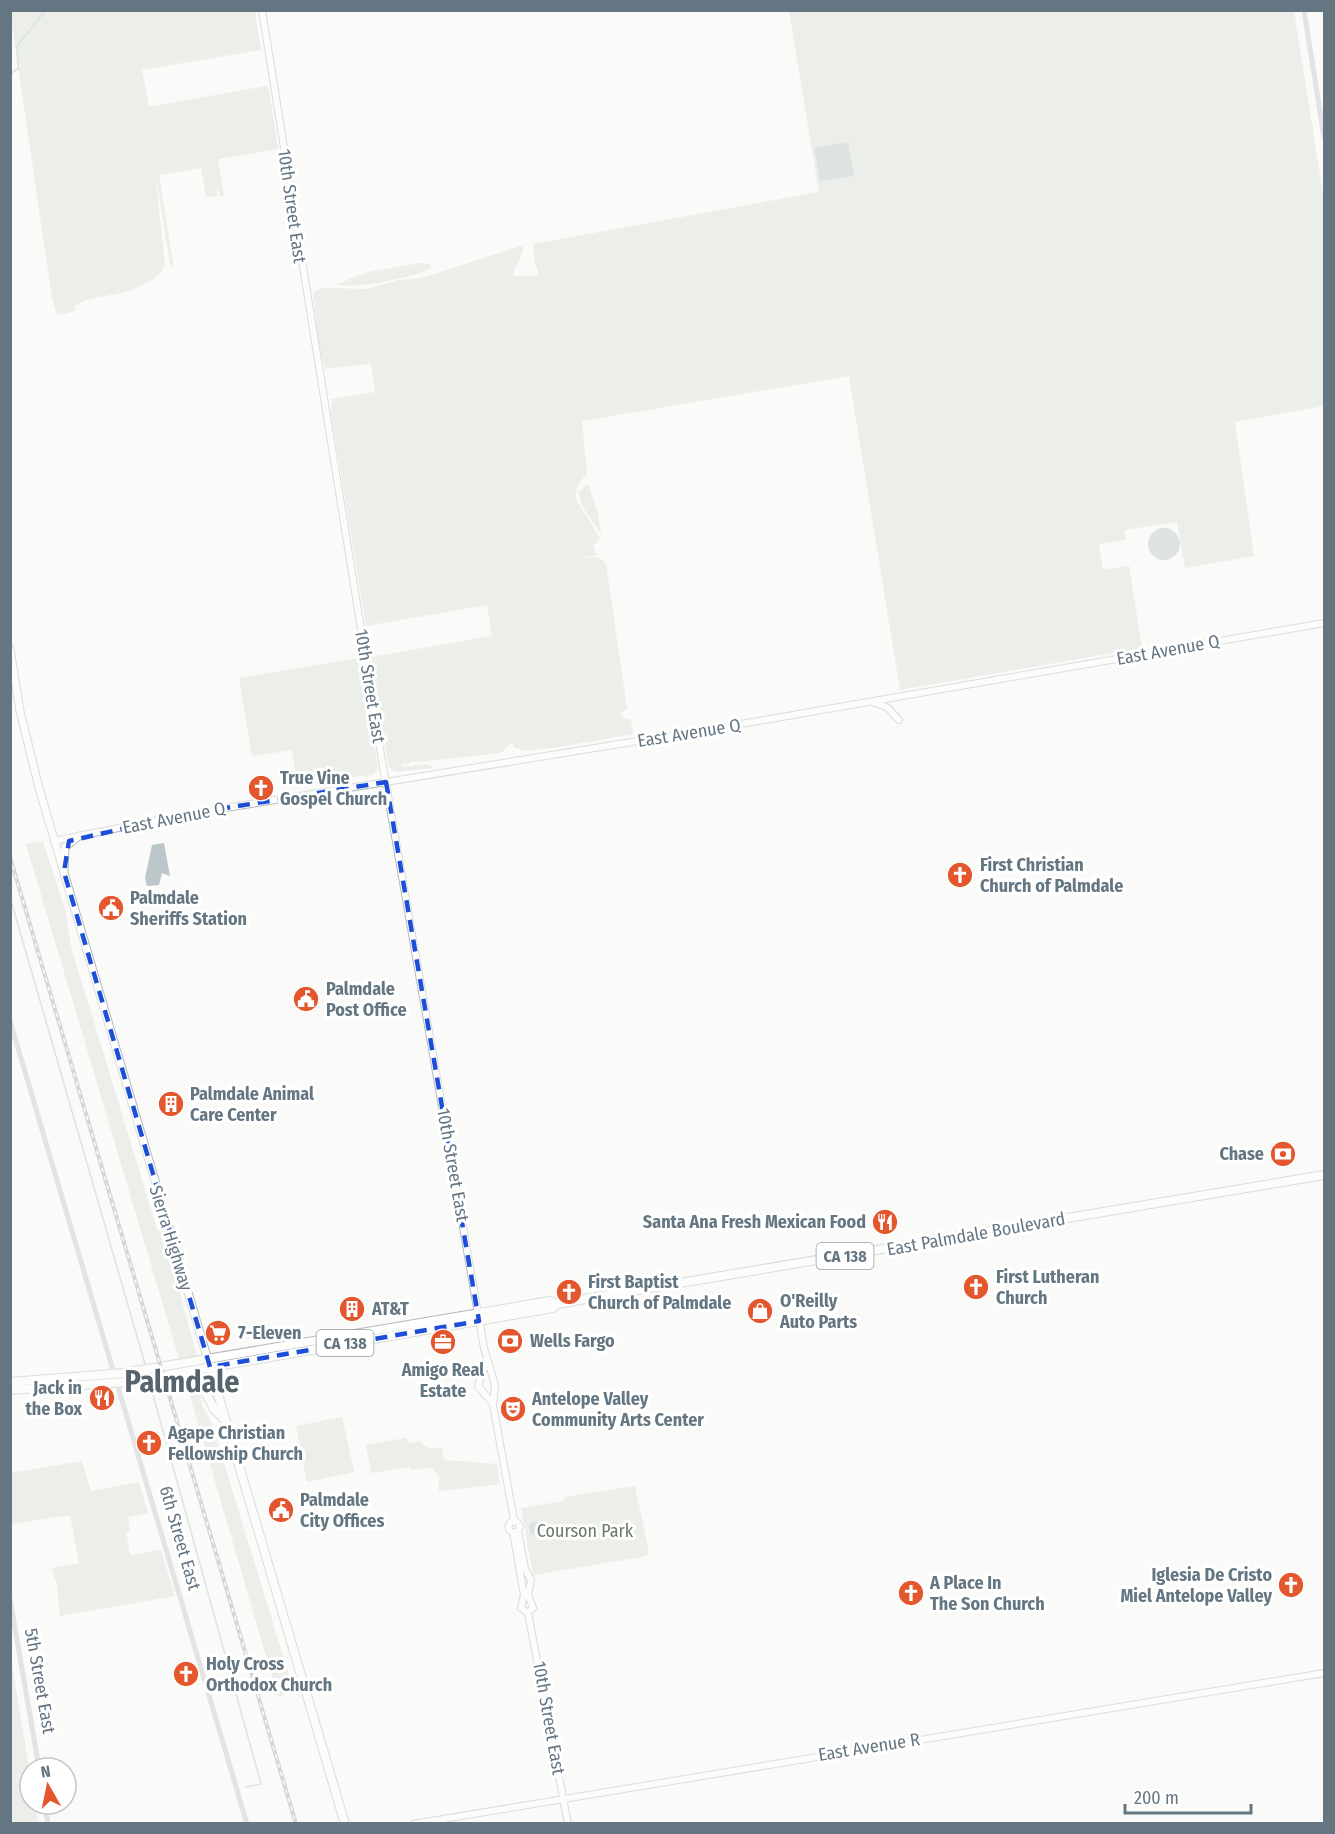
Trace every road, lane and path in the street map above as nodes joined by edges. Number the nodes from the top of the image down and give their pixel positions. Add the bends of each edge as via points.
1 (262, 10) edge
2 (1304, 10) edge
3 (1324, 137) edge
4 (1324, 623) edge
5 (10, 649) edge
6 (871, 702) junction
7 (899, 720) dead end
8 (386, 782) junction
9 (79, 836) junction
10 (54, 841) junction
11 (64, 872) junction
12 (10, 1021) edge
13 (1324, 1175) edge
14 (479, 1318) junction
15 (486, 1360) junction
16 (209, 1363) junction
17 (168, 1374) junction
18 (483, 1377) junction
19 (117, 1378) junction
20 (493, 1379) junction
21 (10, 1382) edge
22 (10, 1390) edge
23 (493, 1390) junction
24 (485, 1393) junction
25 (493, 1405) junction
26 (224, 1419) junction
27 (10, 1599) edge
28 (1324, 1673) edge
29 (37, 1756) edge
30 (563, 1797) junction
31 (248, 1824) edge
32 (345, 1824) edge
33 (413, 1824) edge
34 (568, 1824) edge

1 - 8 main road, 10th Street East
2 - 3 street
4 - 6 main road, East Avenue Q
5 - 10 main road, Sierra Highway via 30,757
6 - 7 main road via 888,707
6 - 8 main road, East Avenue Q
8 - 9 main road, East Avenue Q
8 - 14 main road, 10th Street East
9 - 10 main road, East Avenue Q
9 - 11 main road via 65,847
10 - 11 main road, Sierra Highway
11 - 16 main road, Sierra Highway
12 - 19 street, 6th Street East
13 - 14 highway, East Palmdale Boulevard / CA 138 via 557,1304 550,1301
14 - 15 main road, 10th Street East
14 - 16 highway, East Palmdale Boulevard / CA 138
15 - 18 main road, 10th Street East
15 - 20 main road, 10th Street East
16 - 17 highway, East Palmdale Boulevard / CA 138
16 - 19 highway, East Palmdale Boulevard / CA 138
16 - 26 highway, Sierra Highway
17 - 19 highway, East Palmdale Boulevard / CA 138
17 - 26 highway via 198,1379
18 - 20 main road
18 - 24 main road via 478,1386
19 - 21 highway, East Palmdale Boulevard / CA 138
19 - 22 highway, East Palmdale Boulevard / CA 138
19 - 31 street, 6th Street East
20 - 23 main road
23 - 24 main road
23 - 25 main road
24 - 25 main road
25 - 30 main road, 10th Street East via 514,1520 518,1523 515,1532 527,1603 522,1610 528,1613
26 - 32 highway, Sierra Highway
27 - 29 street, 5th Street East
28 - 30 main road, East Avenue R
30 - 33 main road, East Avenue R
30 - 34 main road, 10th Street East

